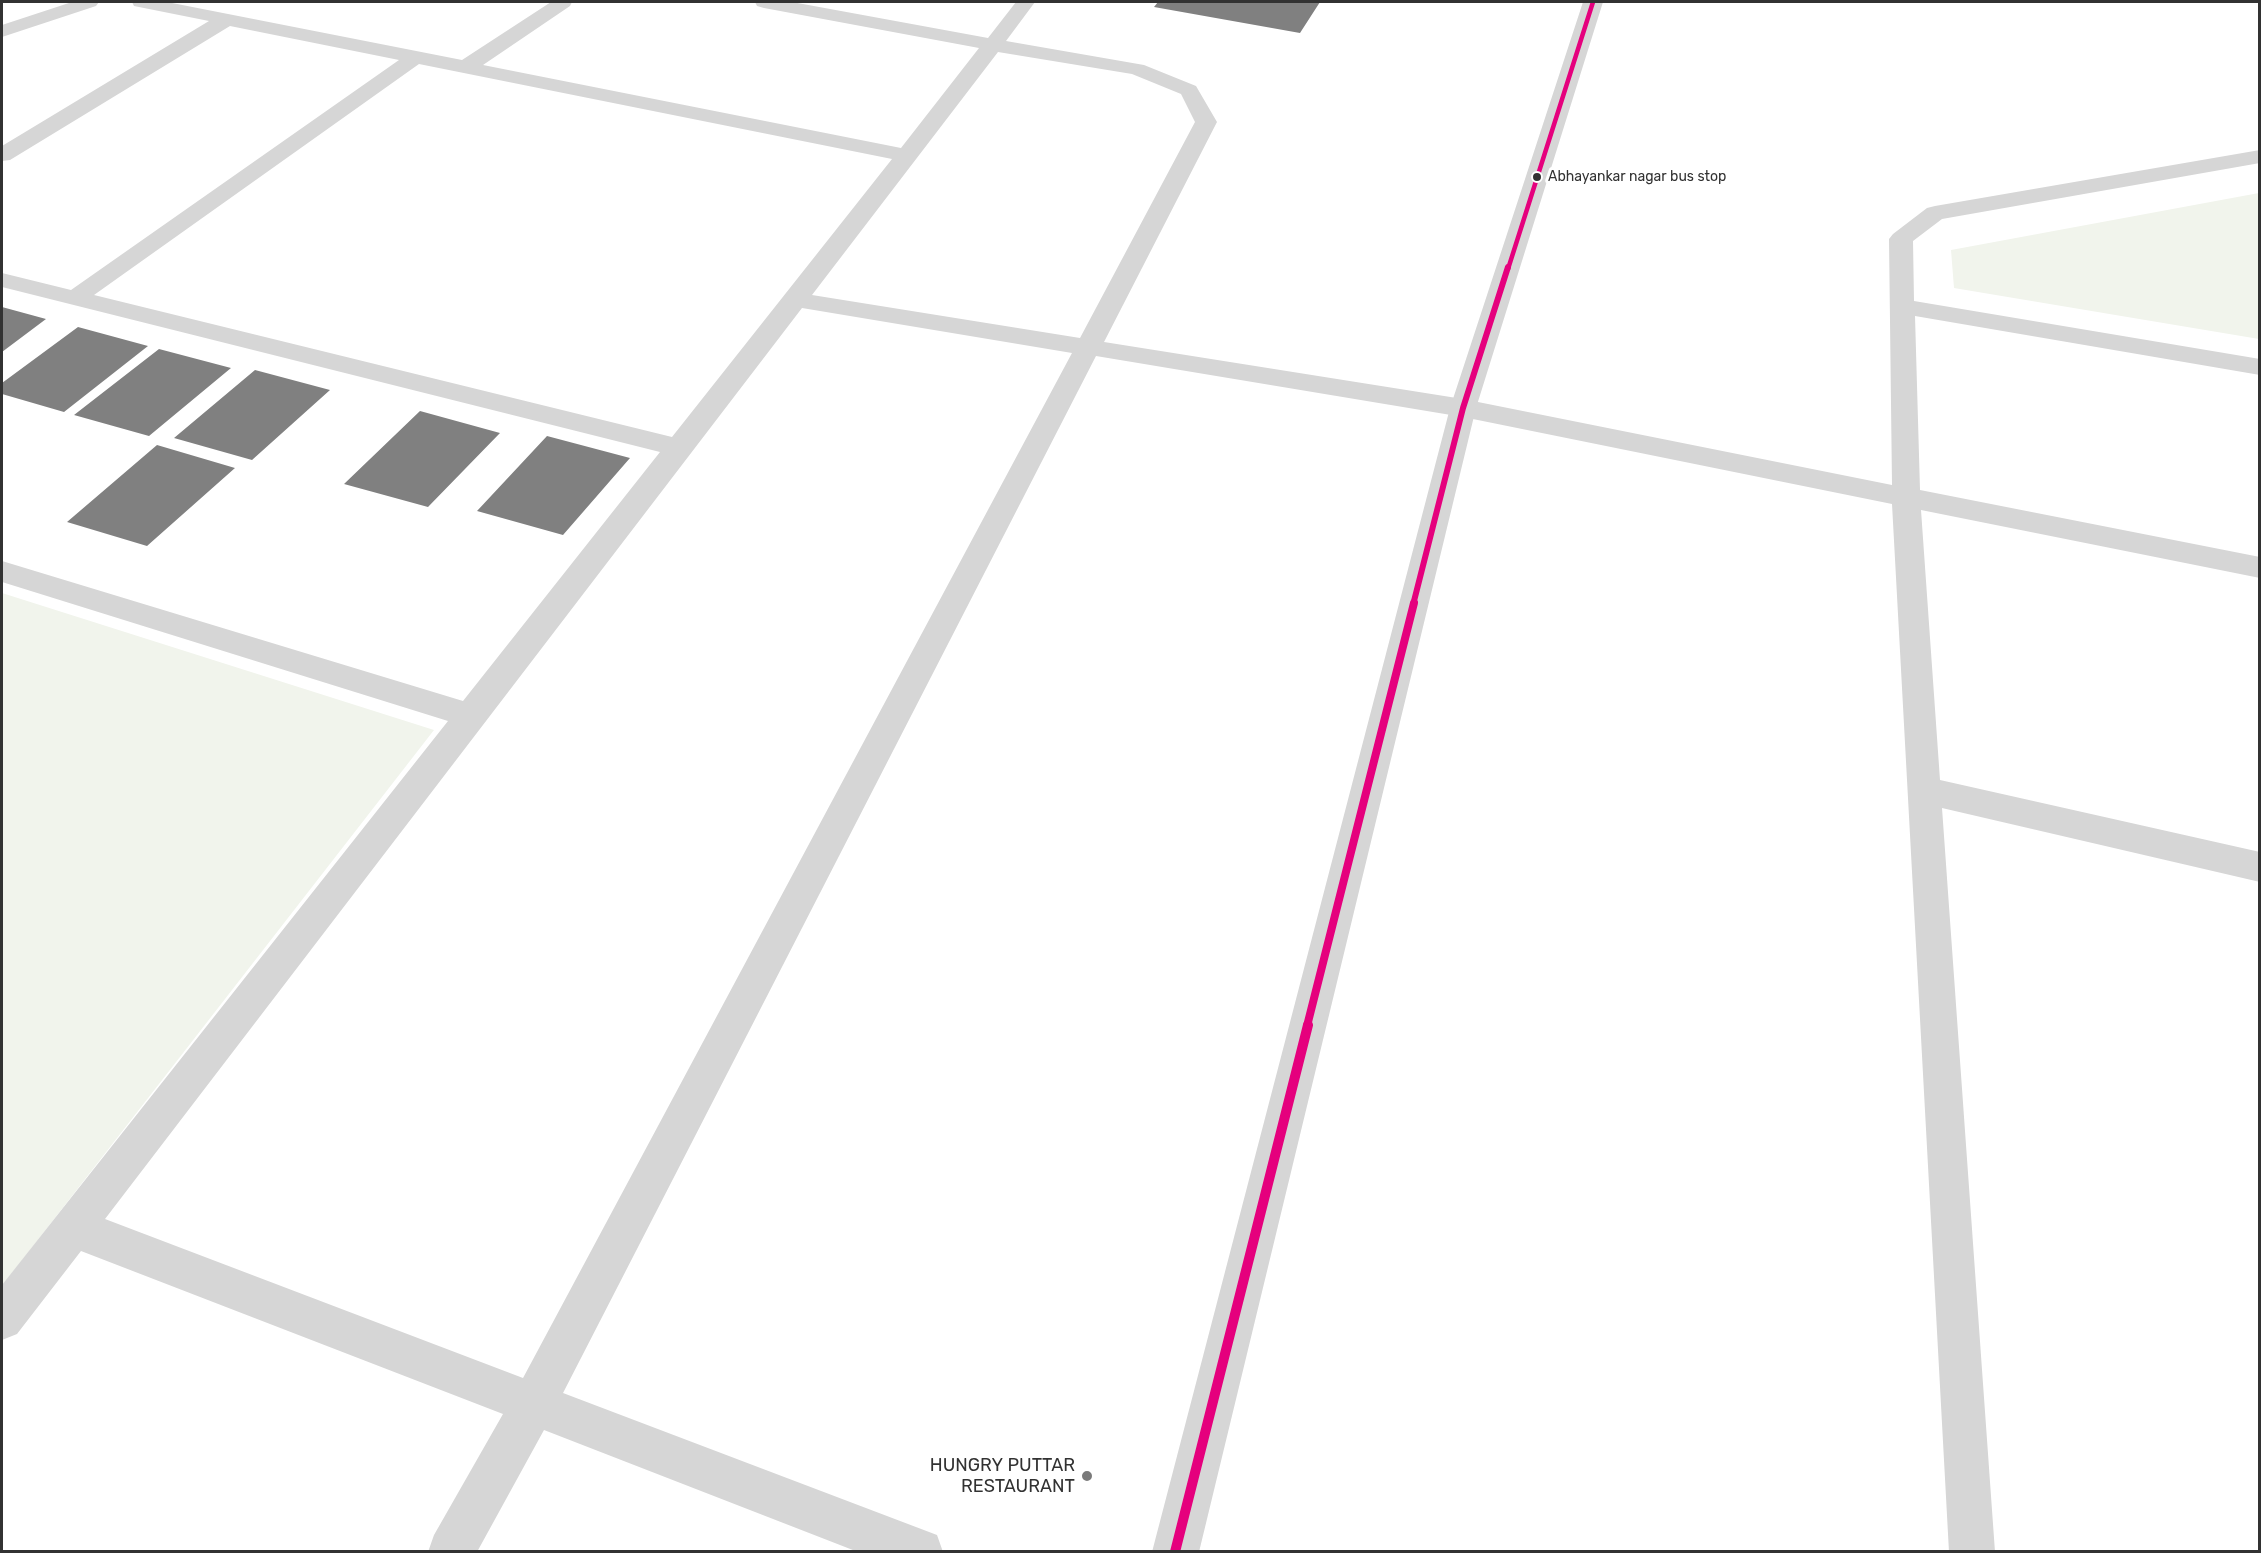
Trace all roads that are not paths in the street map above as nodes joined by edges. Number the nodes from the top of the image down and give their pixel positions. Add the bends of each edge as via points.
1 (89, 2) edge
2 (141, 2) edge
3 (563, 2) edge
4 (764, 2) edge
5 (1026, 2) edge
6 (1593, 2) edge
7 (227, 19) junction
8 (2, 32) edge
9 (993, 45) junction
10 (416, 57) junction
11 (466, 67) junction
12 (2, 155) edge
13 (907, 156) junction
14 (2259, 156) edge
15 (2, 280) edge
16 (75, 298) junction
17 (795, 300) junction
18 (1902, 306) junction
19 (1089, 347) junction
20 (2259, 367) edge
21 (1463, 408) junction
22 (680, 448) junction
23 (1906, 497) junction
24 (2259, 568) edge
25 (2, 571) edge
26 (471, 716) junction
27 (1924, 790) junction
28 (2259, 867) edge
29 (73, 1227) junction
30 (2, 1318) edge
31 (534, 1403) junction
32 (451, 1551) edge
33 (920, 1551) edge
34 (1175, 1551) edge
35 (1972, 1551) edge

1 - 8 street
2 - 7 street
3 - 11 street
4 - 9 street
5 - 9 street
6 - 21 street
7 - 10 street
7 - 12 street
9 - 13 street
9 - 19 street via 1137,69 1189,90 1206,123
10 - 11 street
10 - 16 street
11 - 13 street
13 - 17 street
14 - 18 street via 1935,213 1901,239
15 - 16 street
16 - 22 street
17 - 19 street
17 - 22 street
18 - 20 street
18 - 23 street
19 - 21 street
19 - 31 street
21 - 23 street
21 - 34 street
22 - 26 street
23 - 24 street
23 - 27 street
25 - 26 street
26 - 29 street
27 - 28 street
27 - 35 street
29 - 30 street
29 - 31 street
31 - 32 street
31 - 33 street

